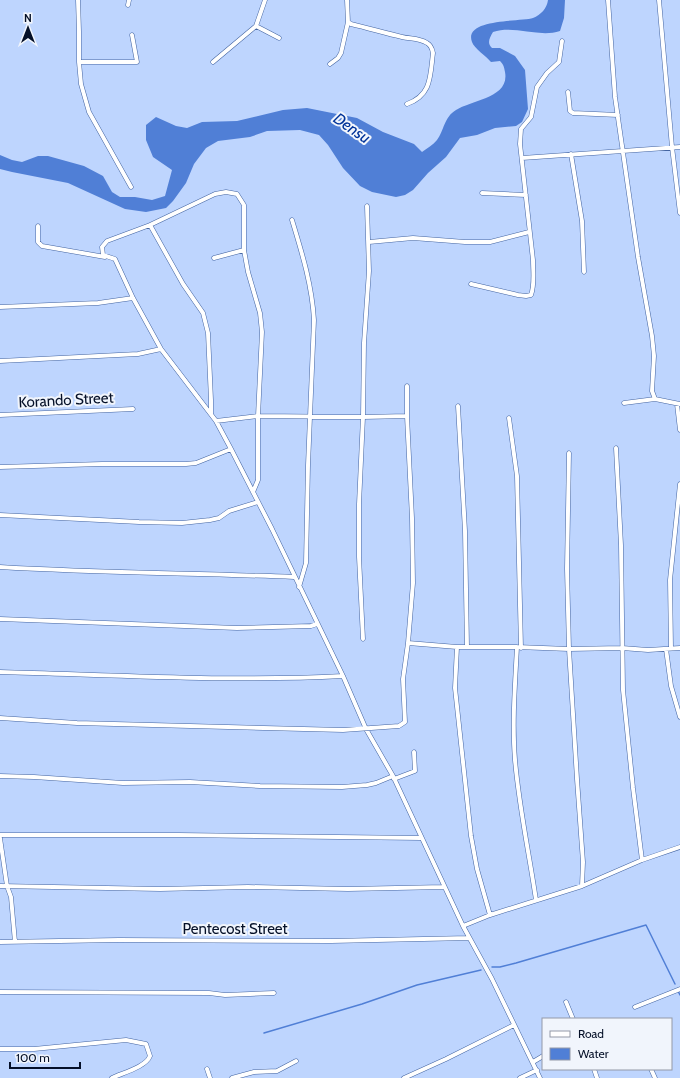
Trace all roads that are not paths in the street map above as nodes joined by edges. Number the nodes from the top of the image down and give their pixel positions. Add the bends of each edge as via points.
1 (78, 0) edge
2 (129, 0) edge
3 (265, 0) edge
4 (348, 0) edge
5 (608, 0) edge
6 (659, 0) edge
7 (128, 5) dead end
8 (348, 22) junction
9 (256, 26) junction
10 (132, 35) dead end
11 (279, 38) dead end
12 (562, 41) dead end
13 (79, 62) junction
14 (213, 62) dead end
15 (330, 64) dead end
16 (568, 92) dead end
17 (407, 104) dead end
18 (618, 115) junction
19 (672, 147) junction
20 (680, 147) edge
21 (623, 150) junction
22 (571, 154) junction
23 (522, 158) junction
24 (131, 187) dead end
25 (482, 193) dead end
26 (526, 195) junction
27 (367, 206) dead end
28 (680, 213) edge
29 (292, 220) dead end
30 (150, 225) junction
31 (38, 226) dead end
32 (529, 232) junction
33 (369, 242) junction
34 (244, 250) junction
35 (214, 258) dead end
36 (115, 259) junction
37 (584, 272) dead end
38 (471, 284) dead end
39 (133, 298) junction
40 (0, 307) edge
41 (161, 349) junction
42 (0, 362) edge
43 (407, 386) dead end
44 (655, 399) junction
45 (624, 403) dead end
46 (678, 404) edge
47 (458, 406) dead end
48 (133, 409) dead end
49 (211, 414) junction
50 (0, 415) edge
51 (258, 416) junction
52 (311, 416) junction
53 (407, 416) junction
54 (363, 417) junction
55 (509, 418) dead end
56 (216, 421) junction
57 (680, 430) edge
58 (616, 448) dead end
59 (231, 449) junction
60 (569, 453) dead end
61 (0, 467) edge
62 (680, 484) edge
63 (253, 492) junction
64 (258, 502) junction
65 (0, 515) edge
66 (0, 567) edge
67 (294, 577) junction
68 (299, 587) junction
69 (0, 619) edge
70 (317, 624) junction
71 (363, 639) dead end
72 (408, 643) junction
73 (457, 647) junction
74 (467, 647) junction
75 (519, 647) junction
76 (622, 648) junction
77 (672, 648) junction
78 (680, 648) edge
79 (666, 649) junction
80 (569, 650) junction
81 (0, 672) edge
82 (343, 676) junction
83 (680, 717) edge
84 (0, 718) edge
85 (366, 729) junction
86 (414, 752) dead end
87 (0, 776) edge
88 (393, 778) junction
89 (0, 836) edge
90 (421, 838) junction
91 (680, 847) edge
92 (642, 860) junction
93 (0, 886) edge
94 (7, 886) junction
95 (582, 886) junction
96 (444, 887) junction
97 (536, 900) junction
98 (490, 915) junction
99 (463, 926) junction
100 (469, 938) junction
101 (0, 942) edge
102 (15, 942) junction
103 (680, 989) edge
104 (0, 992) edge
105 (274, 993) dead end
106 (566, 1002) dead end
107 (635, 1007) dead end
108 (573, 1018) edge
109 (514, 1025) junction
110 (0, 1049) edge
111 (542, 1057) edge
112 (296, 1061) dead end
113 (532, 1062) junction
114 (207, 1069) dead end
115 (537, 1070) junction
116 (112, 1078) edge
117 (210, 1078) edge
118 (232, 1078) edge
119 (404, 1078) edge
120 (520, 1078) edge
121 (540, 1078) edge

1 - 13 street
2 - 7 street
3 - 9 street
4 - 8 street
5 - 18 street via 611,58
6 - 19 street
8 - 15 street via 341,53
8 - 17 street via 424,41 432,48 428,88 416,101
9 - 11 street
9 - 14 street
10 - 13 street via 137,62
12 - 23 street via 559,62 537,87 531,117 521,129
13 - 24 street via 81,84 90,112
16 - 18 street via 570,111 573,113
18 - 21 street
19 - 20 street
19 - 21 street
19 - 28 street
21 - 22 street
21 - 44 street via 652,336 652,391
22 - 23 street
22 - 37 street via 582,221
23 - 26 street
25 - 26 street
26 - 32 street
27 - 33 street
29 - 52 street via 313,297
30 - 34 street via 215,194 232,192 237,194 244,205
30 - 36 street via 107,241 102,247 103,255
30 - 49 street via 183,284 203,313 208,333
31 - 36 street via 38,242 42,246
32 - 33 street via 490,242 413,238
32 - 38 street via 534,276 530,295 518,295
33 - 54 street
34 - 35 street
34 - 51 street via 260,313 262,340
36 - 39 street
39 - 40 street via 98,303
39 - 41 street
41 - 42 street via 138,354
41 - 49 street
43 - 53 street
44 - 45 street
44 - 46 street
46 - 57 street
47 - 74 street
48 - 50 street, Korando Street
49 - 56 street
51 - 52 street
51 - 56 street
51 - 63 street via 258,480
52 - 54 street
52 - 68 street via 306,563
53 - 54 street
53 - 72 street via 412,518 412,583
54 - 71 street via 359,504
55 - 75 street via 517,476
56 - 59 street
58 - 76 street via 621,545
59 - 61 street via 196,463 186,464
59 - 63 street
60 - 80 street
62 - 77 street via 670,580
63 - 64 street
64 - 65 street via 229,511 219,518 182,523
64 - 67 street
66 - 67 street
67 - 68 street
68 - 70 street
69 - 70 street via 237,628
70 - 82 street
72 - 73 street
72 - 85 street via 403,679 405,722 399,726
73 - 74 street
73 - 98 street via 455,688 471,836
74 - 75 street
75 - 80 street
75 - 97 street via 514,719 515,762
76 - 79 street
76 - 80 street
76 - 92 street via 625,722
77 - 78 street
77 - 79 street
79 - 83 street via 671,686
80 - 95 street via 583,862
81 - 82 street via 239,679
82 - 85 street
84 - 85 street via 77,723
85 - 88 street
86 - 88 street via 415,771
87 - 88 street via 124,783 190,782 342,787 367,786
88 - 90 street
89 - 90 street
89 - 94 street
90 - 96 street
91 - 92 street
92 - 95 street
93 - 94 street
94 - 96 street via 160,889
94 - 102 street via 11,897
95 - 97 street
96 - 99 street
97 - 98 street
98 - 99 street
99 - 100 street
100 - 102 street, Pentecost Street
100 - 109 street
101 - 102 street, Pentecost Street
103 - 107 street
104 - 105 street via 225,995
106 - 108 street
109 - 113 street
109 - 119 street
110 - 116 street via 34,1049 126,1040 146,1044 150,1056 147,1062
111 - 113 street
112 - 118 street via 276,1071 254,1072
113 - 115 street
114 - 117 street
115 - 120 street
115 - 121 street

